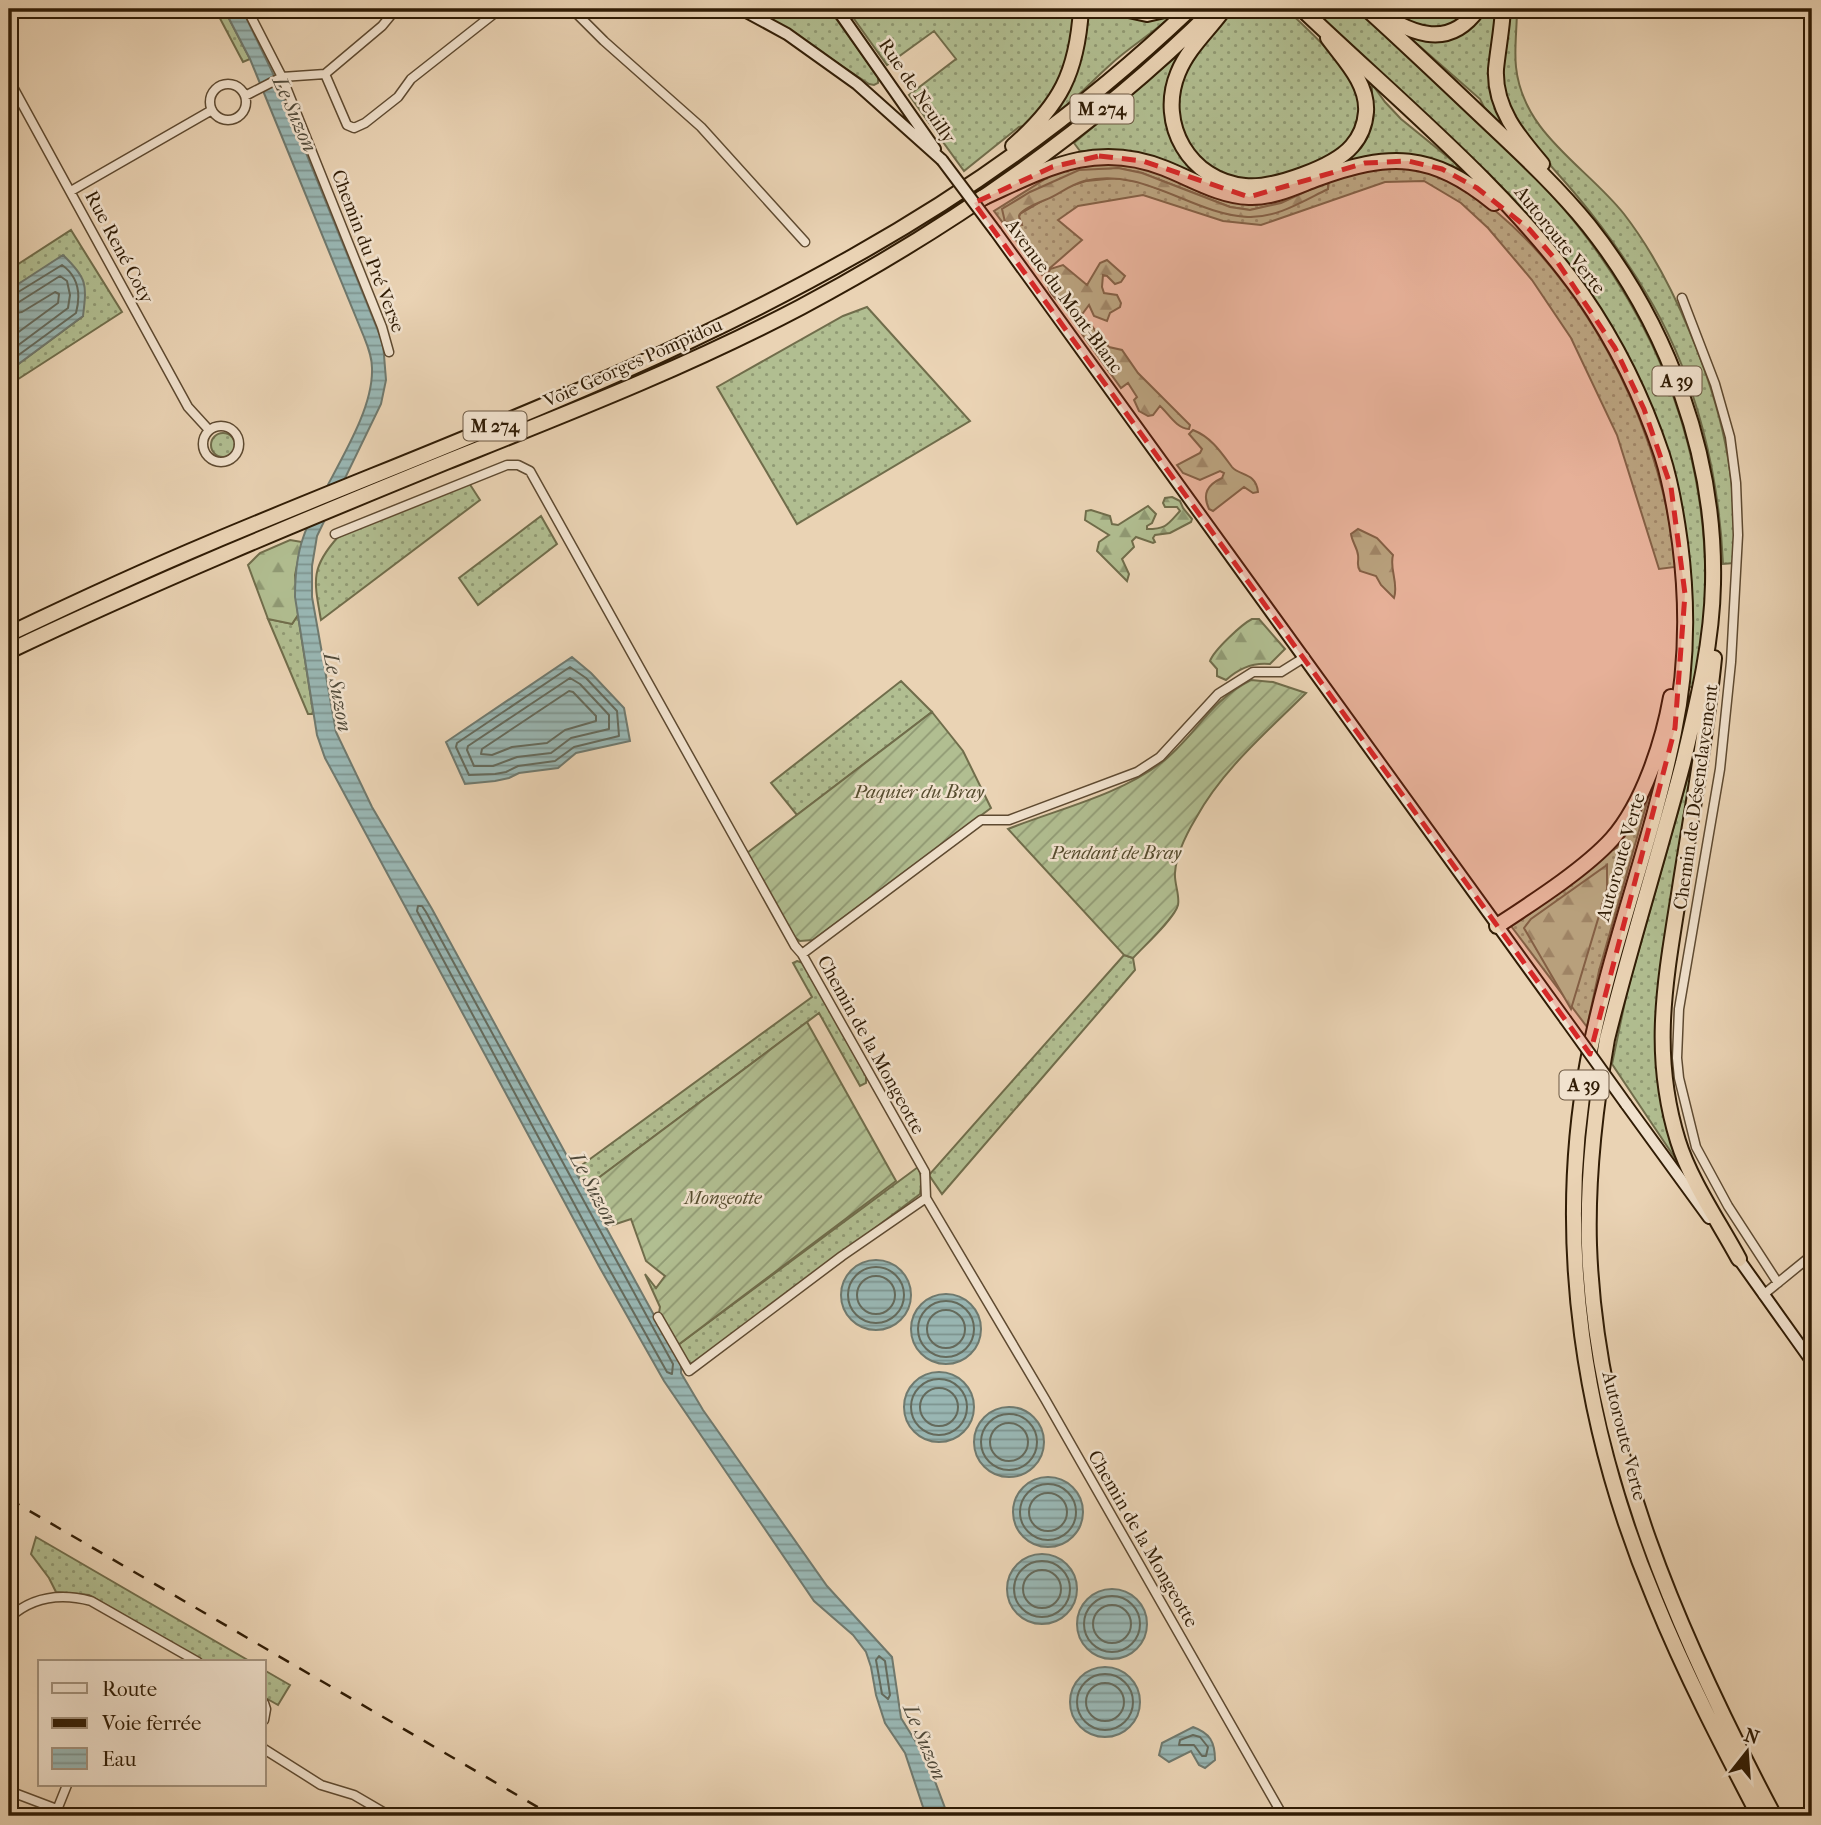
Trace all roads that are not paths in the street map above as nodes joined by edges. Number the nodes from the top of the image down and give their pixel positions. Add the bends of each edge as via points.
1 (247, 9) edge
2 (396, 9) edge
3 (499, 9) edge
4 (572, 9) edge
5 (741, 9) edge
6 (838, 9) edge
7 (1081, 9) edge
8 (1125, 9) edge
9 (1169, 9) edge
10 (1190, 9) edge
11 (1214, 9) edge
12 (1224, 9) edge
13 (1302, 9) edge
14 (1370, 9) edge
15 (1478, 9) edge
16 (1503, 9) edge
17 (1317, 23) junction
18 (325, 74) junction
19 (9, 75) edge
20 (282, 77) junction
21 (892, 85) junction
22 (245, 96) junction
23 (871, 96) junction
24 (212, 110) junction
25 (942, 160) junction
26 (966, 187) junction
27 (71, 191) junction
28 (982, 198) junction
29 (1571, 205) junction
30 (1529, 229) junction
31 (805, 242) dead end
32 (1682, 298) dead end
33 (389, 352) dead end
34 (209, 430) junction
35 (335, 534) dead end
36 (1684, 573) junction
37 (1713, 583) junction
38 (9, 634) edge
39 (9, 652) edge
40 (1305, 657) junction
41 (1497, 926) junction
42 (802, 954) junction
43 (926, 1198) junction
44 (1812, 1255) edge
45 (1739, 1259) junction
46 (1778, 1283) junction
47 (1763, 1295) junction
48 (658, 1317) dead end
49 (1812, 1362) edge
50 (9, 1618) edge
51 (194, 1660) edge
52 (266, 1750) edge
53 (67, 1786) edge
54 (9, 1791) edge
55 (58, 1810) junction
56 (75, 1816) edge
57 (390, 1816) edge
58 (1283, 1816) edge
59 (1759, 1816) edge
60 (1774, 1816) edge

1 - 20 street, Chemin du Pré Verse
2 - 18 street
3 - 18 street via 411,79 398,97 354,128 347,125
4 - 31 street via 701,127
5 - 23 main road, Avenue du Mont-Blanc via 787,34
6 - 21 main road, Rue de Neuilly
7 - 26 highway via 1073,60 1054,105
8 - 9 highway via 1147,14
10 - 26 highway, Voie Georges Pompidou / M 274 via 1070,113
11 - 28 highway, Voie Georges Pompidou / M 274 via 1084,124
12 - 17 highway via 1181,66 1172,91 1171,115 1179,140 1196,164 1222,181 1241,186 1274,184 1333,161 1352,146 1363,128 1366,103 1361,86
13 - 17 highway, Autoroute Verte / A 39
14 - 15 highway via 1409,30 1443,34 1462,26
14 - 29 highway, Autoroute Verte / A 39
16 - 29 highway via 1496,72 1501,105 1514,129 1567,193
17 - 30 highway, Autoroute Verte / A 39
18 - 20 street
19 - 27 street, Rue René Coty
20 - 22 street
20 - 33 street, Chemin du Pré Verse
21 - 23 main road
21 - 25 main road, Rue de Neuilly
22 - 24 street via 245,108 233,120
22 - 24 street via 238,87 221,86 210,99
23 - 25 main road, Avenue du Mont-Blanc
24 - 27 street
25 - 40 main road, Avenue du Mont-Blanc, bridge
26 - 38 highway, Voie Georges Pompidou / M 274 via 854,256 713,330 574,393 201,547
27 - 34 street, Rue René Coty via 188,407
28 - 30 highway via 1052,167 1099,156 1143,161 1216,190 1249,197 1288,190 1365,163 1399,160 1463,179
28 - 39 highway, Voie Georges Pompidou / M 274 via 862,273 707,353 264,537
29 - 37 highway, Autoroute Verte / A 39 via 1635,293 1681,392 1706,491
30 - 36 highway, Autoroute Verte / A 39 via 1582,295 1633,384 1671,487
32 - 46 street, Chemin de Désenclavement via 1724,414 1737,483 1738,534 1720,769 1679,1009 1676,1058 1696,1147
34 - 34 street via 203,440 205,453 214,461 231,459 238,449 235,433 219,426
35 - 42 street, Chemin de la Mongeotte via 507,465 530,471
36 - 41 highway via 1670,702 1651,767 1633,807 1602,849
36 - 59 highway, Autoroute Verte / A 39 via 1684,657 1675,728 1587,1065 1576,1156 1575,1265 1587,1370 1629,1530 1688,1676
37 - 45 highway via 1713,665 1664,995 1662,1057 1681,1150
37 - 60 highway, Autoroute Verte / A 39 via 1706,652 1689,736 1608,1039 1591,1156 1589,1245 1602,1369 1637,1509 1698,1666
40 - 41 main road, Avenue du Mont-Blanc
40 - 42 street via 1281,672 1253,672 1218,694 1160,757 1137,772 1009,820 981,820
41 - 45 main road, Avenue du Mont-Blanc, bridge
42 - 43 street, Chemin de la Mongeotte via 925,1172
43 - 48 street via 689,1371
43 - 58 street, Chemin de la Mongeotte
44 - 46 street
45 - 47 main road, Avenue du Mont-Blanc
46 - 47 street
47 - 49 main road, Avenue du Mont-Blanc
50 - 51 street via 41,1600 82,1598
52 - 57 street via 321,1785 354,1795
53 - 55 street
54 - 55 street
55 - 56 street

